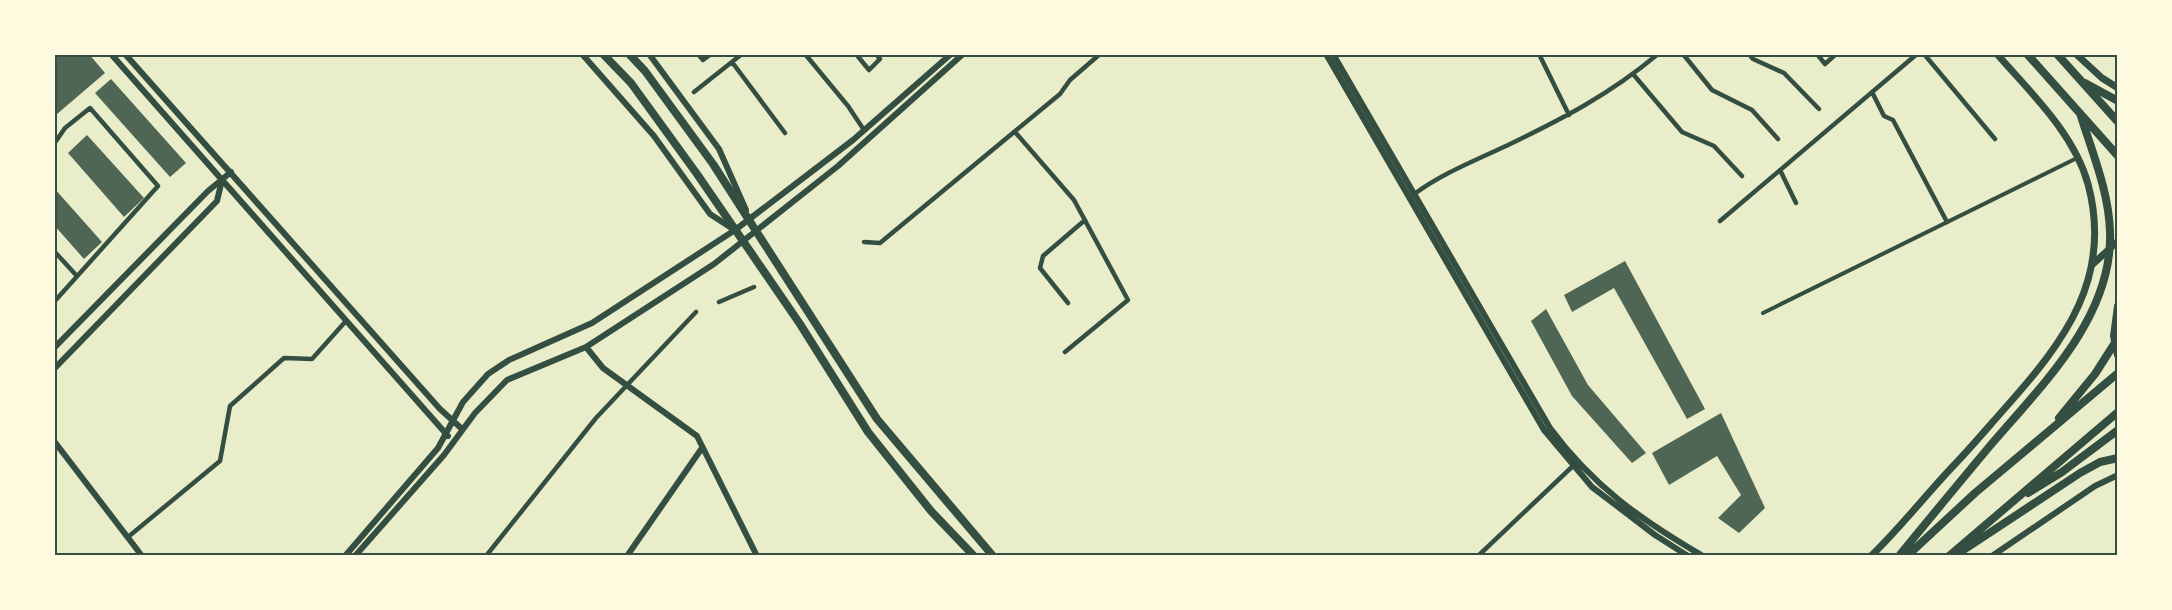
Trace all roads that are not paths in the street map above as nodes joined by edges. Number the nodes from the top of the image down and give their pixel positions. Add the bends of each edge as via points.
1 (111, 54) edge
2 (125, 54) edge
3 (582, 54) edge
4 (603, 54) edge
5 (629, 54) edge
6 (649, 54) edge
7 (698, 54) edge
8 (711, 54) edge
9 (742, 54) edge
10 (805, 54) edge
11 (856, 54) edge
12 (876, 54) edge
13 (951, 54) edge
14 (963, 54) edge
15 (1100, 54) edge
16 (1326, 54) edge
17 (1333, 54) edge
18 (1539, 54) edge
19 (1658, 54) edge
20 (1683, 54) edge
21 (1749, 54) edge
22 (1817, 54) edge
23 (1836, 54) edge
24 (1917, 54) edge
25 (1924, 54) edge
26 (1997, 54) edge
27 (2027, 54) edge
28 (2057, 54) edge
29 (2076, 54) edge
30 (732, 62) junction
31 (1633, 74) junction
32 (2080, 79) junction
33 (2118, 88) edge
34 (694, 92) dead end
35 (1872, 92) junction
36 (2118, 101) edge
37 (1819, 109) dead end
38 (2080, 113) junction
39 (1569, 115) junction
40 (2118, 122) edge
41 (864, 130) junction
42 (1015, 132) junction
43 (784, 133) dead end
44 (1778, 139) dead end
45 (1995, 139) dead end
46 (54, 144) edge
47 (2118, 156) edge
48 (2077, 158) junction
49 (1780, 170) junction
50 (231, 172) junction
51 (1742, 176) dead end
52 (222, 180) junction
53 (1413, 195) junction
54 (1796, 203) dead end
55 (750, 219) junction
56 (1085, 220) junction
57 (1720, 220) dead end
58 (1947, 222) junction
59 (735, 230) junction
60 (758, 232) junction
61 (744, 242) junction
62 (864, 242) dead end
63 (2118, 242) edge
64 (54, 251) edge
65 (2093, 264) junction
66 (76, 275) junction
67 (754, 287) dead end
68 (54, 302) edge
69 (720, 302) dead end
70 (1068, 303) dead end
71 (2118, 306) edge
72 (696, 312) dead end
73 (1762, 313) dead end
74 (346, 321) junction
75 (2118, 338) edge
76 (586, 347) junction
77 (54, 348) edge
78 (1065, 352) dead end
79 (2118, 355) edge
80 (54, 369) edge
81 (2118, 373) edge
82 (627, 386) junction
83 (2118, 412) edge
84 (452, 420) junction
85 (462, 429) junction
86 (2118, 429) edge
87 (2048, 432) junction
88 (445, 434) junction
89 (54, 441) edge
90 (453, 441) junction
91 (702, 448) junction
92 (2118, 458) edge
93 (1575, 464) junction
94 (2118, 475) edge
95 (2009, 504) junction
96 (128, 537) junction
97 (142, 556) edge
98 (345, 556) edge
99 (355, 556) edge
100 (486, 556) edge
101 (627, 556) edge
102 (757, 556) edge
103 (974, 556) edge
104 (993, 556) edge
105 (1478, 556) edge
106 (1688, 556) edge
107 (1703, 556) edge
108 (1871, 556) edge
109 (1899, 556) edge
110 (1907, 556) edge
111 (1949, 556) edge
112 (1955, 556) edge
113 (1992, 556) edge

1 - 52 street
2 - 50 street
3 - 59 street via 654,136 710,214
4 - 59 main road via 631,83
5 - 55 main road
6 - 55 street via 719,149
7 - 8 street via 703,60
9 - 30 street
10 - 41 street
11 - 12 street via 869,70 880,59
13 - 41 street
14 - 60 street
15 - 42 street
16 - 53 street
17 - 53 street
18 - 39 street
19 - 31 street
20 - 44 street via 1712,90 1752,110
21 - 37 street via 1784,73
22 - 23 street via 1825,64
24 - 35 street
25 - 45 street
26 - 48 main road via 2061,130
27 - 38 main road
28 - 32 main road
29 - 33 main road
30 - 34 street
30 - 43 street
31 - 39 street
31 - 51 street via 1682,132 1714,146
32 - 36 main road
32 - 40 main road
35 - 49 street
35 - 58 street via 1884,116 1893,120
38 - 47 main road
38 - 109 main road via 2108,202 2110,235 2097,300 2060,363
39 - 53 street via 1435,180
41 - 55 street
42 - 56 street via 1074,200
42 - 62 street via 880,243
46 - 66 street via 65,128 90,108 158,186
48 - 58 street
48 - 65 main road via 2088,184
49 - 54 street
49 - 57 street
50 - 52 street
50 - 84 street
52 - 74 street
52 - 77 street
52 - 80 street via 217,201
53 - 93 street via 1531,410
55 - 59 street
55 - 60 main road
56 - 70 street via 1043,256 1040,268
56 - 78 street via 1128,300
58 - 73 street
59 - 61 main road
59 - 84 street via 592,322 498,365 462,402
60 - 61 street
60 - 104 main road via 877,419
61 - 76 street
61 - 103 main road via 868,432 931,511
63 - 65 main road
64 - 66 street
65 - 108 main road via 2075,317 2044,365
66 - 68 street
67 - 69 street
71 - 79 main road via 2114,336
72 - 82 street
74 - 88 street
74 - 96 street via 312,359 284,358 230,406 220,461
75 - 87 main road via 2095,374
76 - 82 street via 603,368
76 - 85 street via 507,380
81 - 87 main road
82 - 91 street via 697,436
82 - 100 street via 596,418
83 - 95 main road
84 - 85 street
84 - 88 street
85 - 90 street
86 - 95 main road via 2062,472
87 - 110 main road
88 - 90 street
88 - 98 street via 438,448
89 - 96 street
90 - 99 street
91 - 101 street
91 - 102 street
92 - 112 main road via 2080,473
93 - 105 street
93 - 106 street via 1592,487 1614,506
93 - 107 street via 1642,520
94 - 113 street via 2095,486
95 - 111 main road
96 - 97 street

